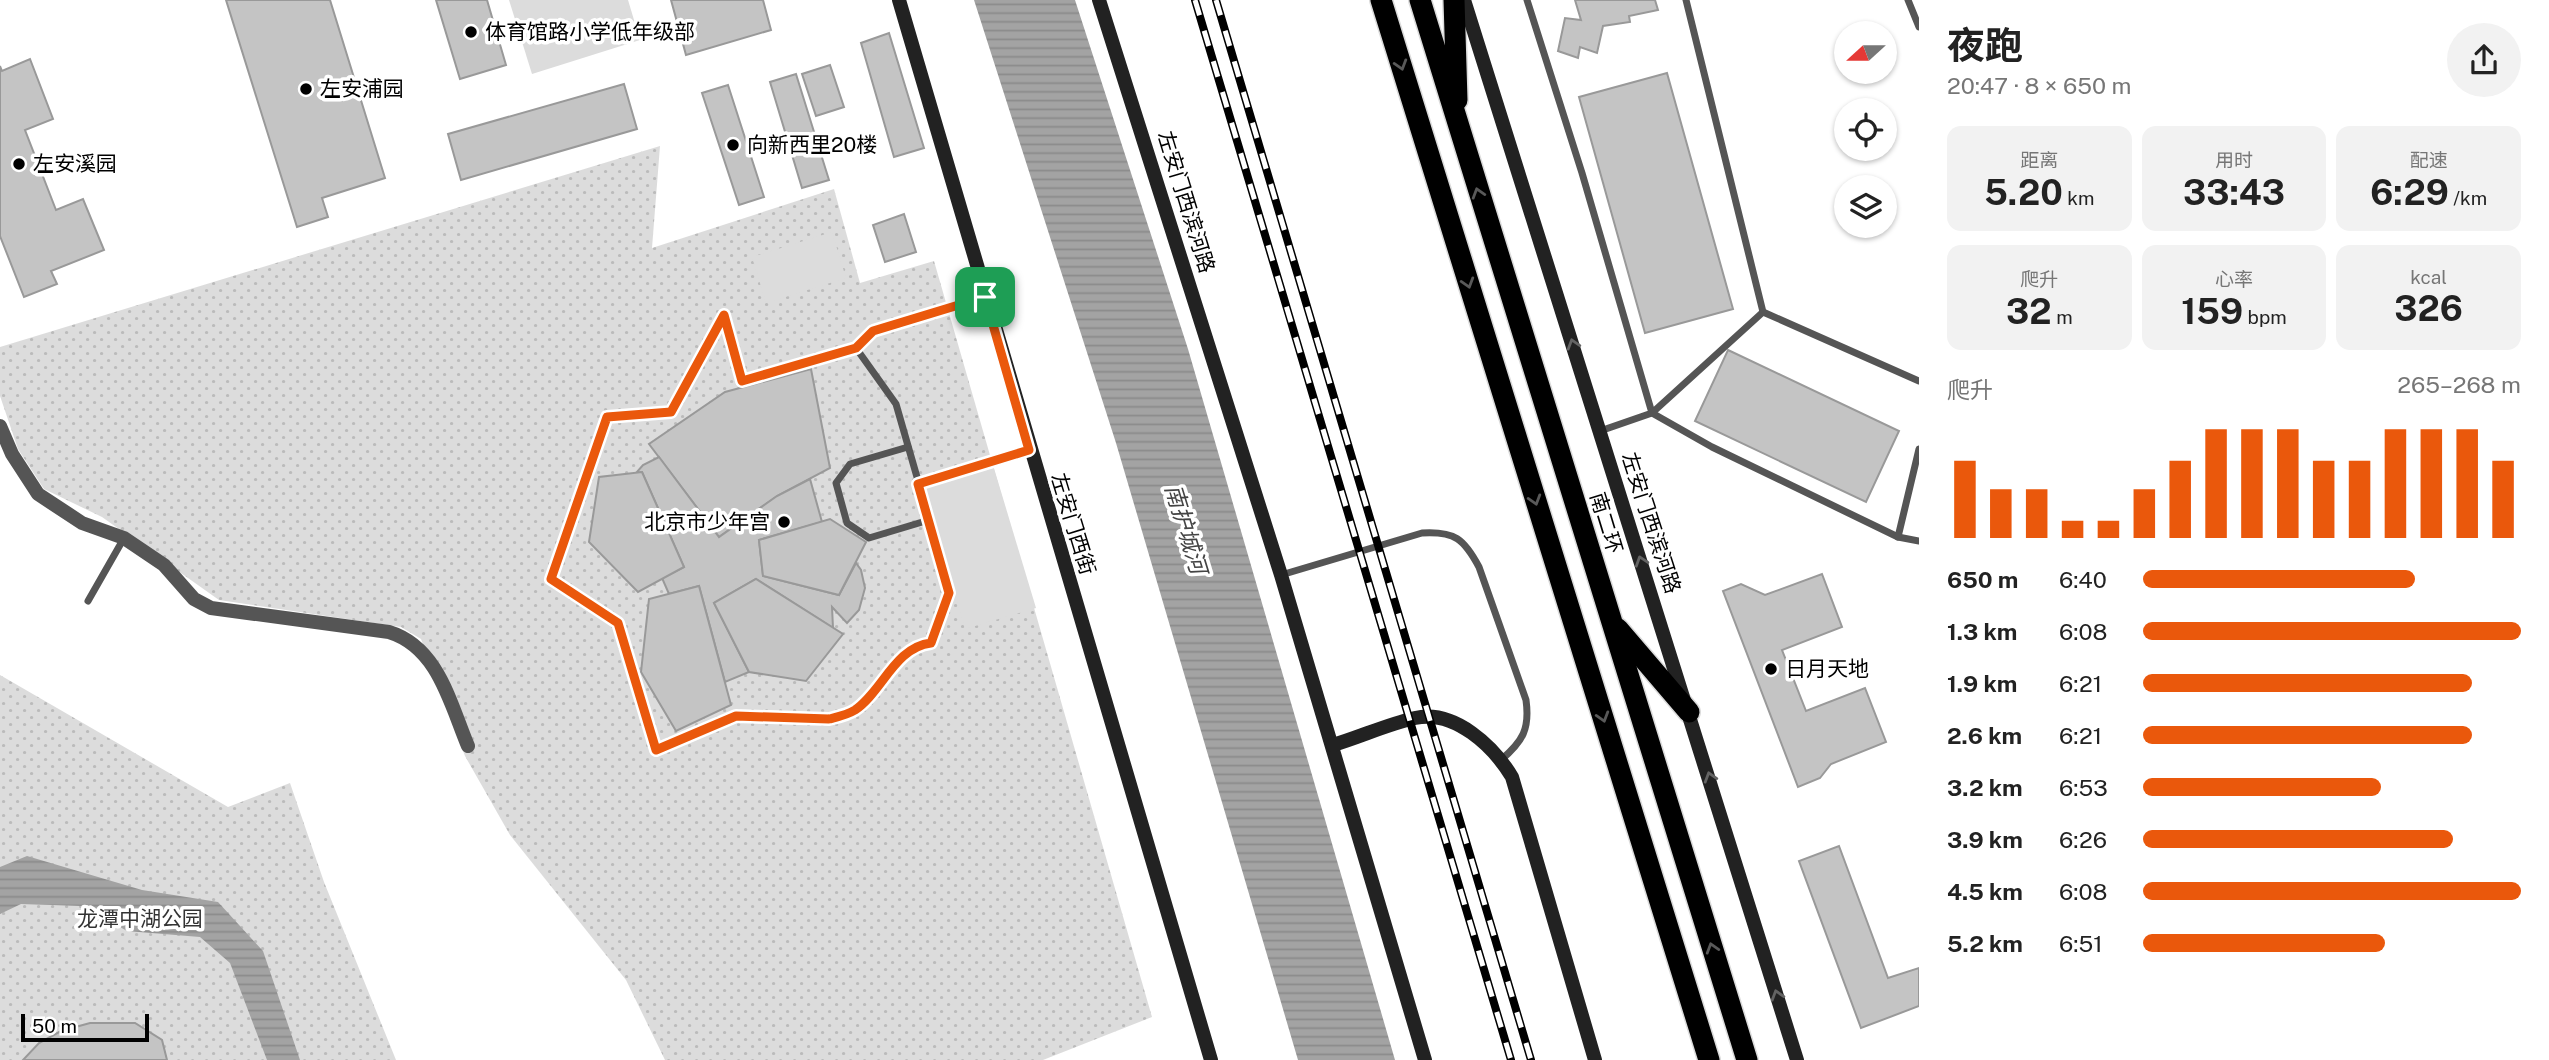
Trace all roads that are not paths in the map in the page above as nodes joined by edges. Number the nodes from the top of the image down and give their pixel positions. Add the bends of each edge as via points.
1 (899, 0) edge
2 (1099, 0) edge
3 (1381, 0) edge
4 (1420, 0) edge
5 (1454, 0) edge
6 (1464, 0) edge
7 (1527, 0) edge
8 (1686, 0) edge
9 (1909, 0) edge
10 (1919, 27) edge
11 (1457, 126) junction
12 (985, 297) junction
13 (1763, 312) junction
14 (856, 348) junction
15 (1919, 381) edge
16 (1651, 413) junction
17 (0, 426) edge
18 (1600, 431) junction
19 (908, 447) junction
20 (1919, 449) edge
21 (1029, 450) junction
22 (918, 484) junction
23 (929, 520) junction
24 (1898, 537) junction
25 (124, 538) junction
26 (1919, 541) edge
27 (1281, 575) junction
28 (88, 601) dead end
29 (1611, 622) junction
30 (1689, 712) junction
31 (1333, 745) junction
32 (468, 746) dead end
33 (1502, 760) junction
34 (1211, 1060) edge
35 (1426, 1060) edge
36 (1595, 1060) edge
37 (1709, 1060) edge
38 (1747, 1060) edge
39 (1797, 1060) edge

1 - 12 street, 左安门西街
2 - 27 street, 左安门西滨河路
3 -> 37 highway
4 - 11 highway, 南二环
5 - 11 highway
18 -> 6 street, 左安门西滨河路
7 - 16 lane
8 - 13 lane
9 - 10 lane
29 -> 11 highway, 南二环
12 - 14 lane via 873,331
12 - 21 street, 左安门西街
13 - 15 lane
13 - 16 lane
14 - 19 lane via 896,404
14 - 23 lane via 742,381 724,315 671,412 607,417 551,579 618,623 656,750 736,716 829,719 855,710 904,656 931,643 949,593
16 - 18 lane
16 - 24 lane
17 - 25 street via 37,494 82,523
30 -> 18 street, 左安门西滨河路
19 - 22 lane
19 - 23 lane via 850,464 836,483 847,523 869,538
20 - 24 lane
21 - 22 lane
21 - 34 street, 左安门西街
22 - 23 lane
24 - 26 lane
25 - 28 lane
25 - 32 street via 164,565 194,599 211,608 408,638 425,653 438,675
27 - 31 street, 左安门西滨河路
27 - 33 lane via 1422,533 1441,532 1468,546 1521,687 1529,721 1521,742
29 - 30 highway
38 -> 29 highway, 南二环
39 -> 30 street, 左安门西滨河路
31 - 33 street via 1417,717 1441,719 1481,740
31 - 35 street, 左安门西滨河路
33 - 36 street via 1515,787

